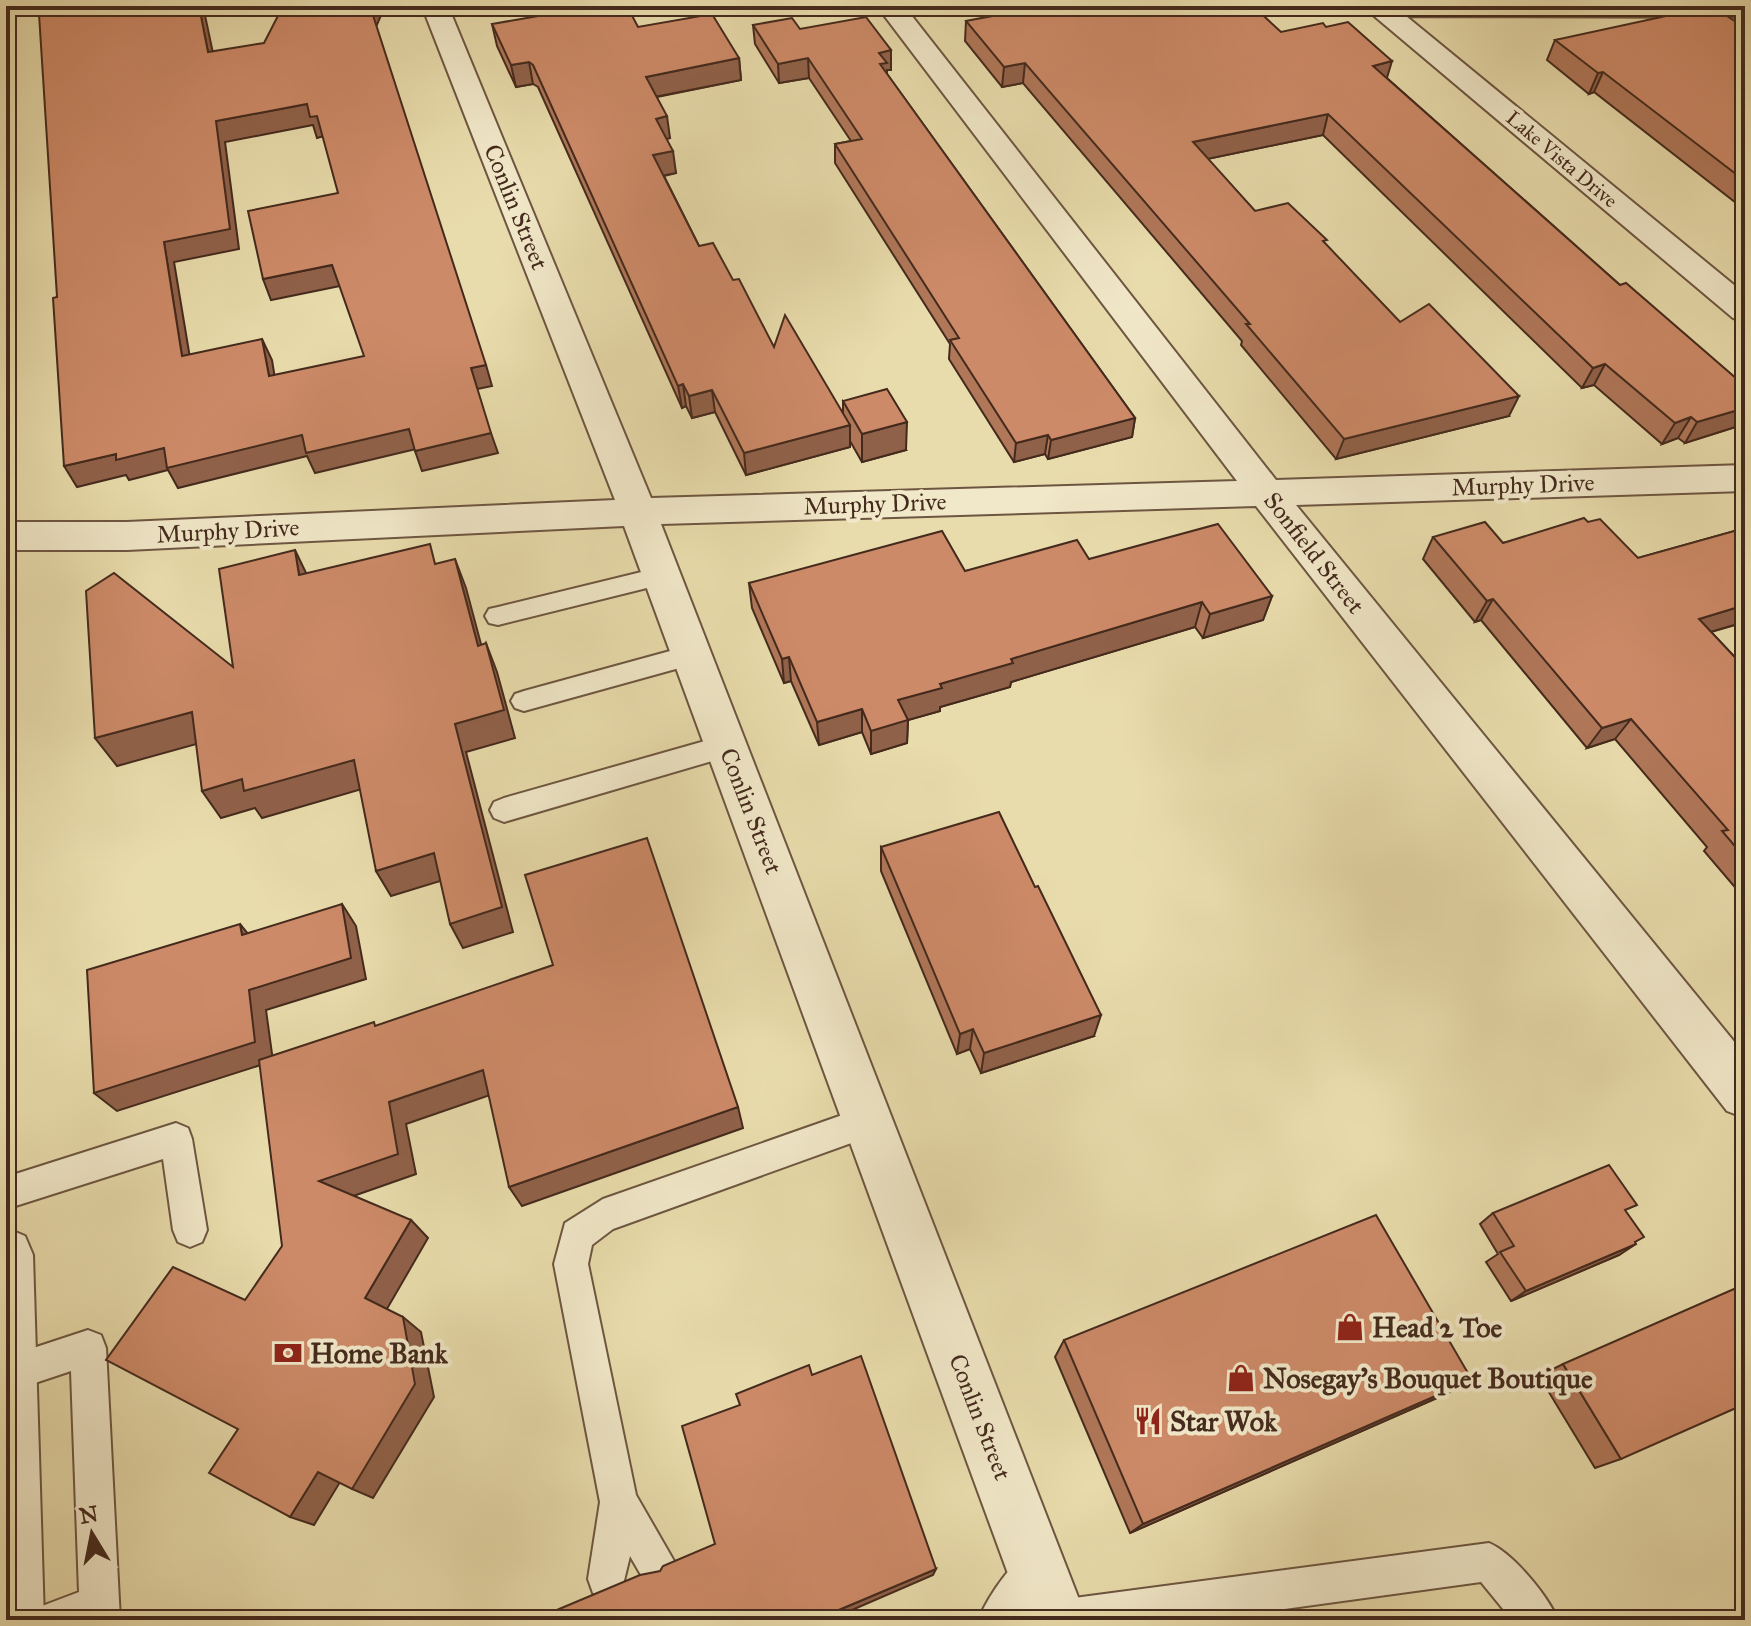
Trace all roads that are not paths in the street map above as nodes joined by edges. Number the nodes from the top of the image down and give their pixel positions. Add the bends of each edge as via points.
1 (435, 6) edge
2 (890, 6) edge
3 (941, 6) edge
4 (1129, 7) edge
5 (1176, 7) edge
6 (1379, 7) edge
7 (1745, 9) edge
8 (1745, 311) edge
9 (1745, 478) edge
10 (1266, 493) junction
11 (638, 512) junction
12 (6, 536) edge
13 (662, 576) junction
14 (498, 616) dead end
15 (692, 655) junction
16 (524, 701) dead end
17 (726, 746) junction
18 (504, 810) dead end
19 (1745, 1094) edge
20 (868, 1122) junction
21 (6, 1193) edge
22 (190, 1230) dead end
23 (6, 1255) edge
24 (8, 1374) junction
25 (619, 1502) junction
26 (655, 1561) dead end
27 (1037, 1568) junction
28 (607, 1579) dead end
29 (99, 1612) edge
30 (13, 1620) edge
31 (56, 1620) edge
32 (998, 1620) edge
33 (1058, 1620) edge
34 (1538, 1620) edge

1 - 11 street, Conlin Street
2 - 10 street, Sonfield Street
3 - 4 street
5 - 6 street
6 - 7 street
6 - 8 street, Lake Vista Drive
9 - 10 street, Murphy Drive
10 - 11 street, Murphy Drive
10 - 19 street, Sonfield Street
11 - 12 street, Murphy Drive via 143,535
11 - 13 street, Conlin Street
13 - 14 lane
13 - 15 street, Conlin Street
15 - 16 lane
15 - 17 street, Conlin Street
17 - 18 lane
17 - 20 street, Conlin Street
20 - 25 lane via 603,1216 577,1235 571,1264
20 - 27 street, Conlin Street
21 - 22 lane via 176,1139
23 - 24 street
24 - 29 lane via 88,1348
24 - 30 street
25 - 26 lane
25 - 28 lane
27 - 32 lane
27 - 33 street, Conlin Street
29 - 31 lane
33 - 34 lane via 1489,1562

